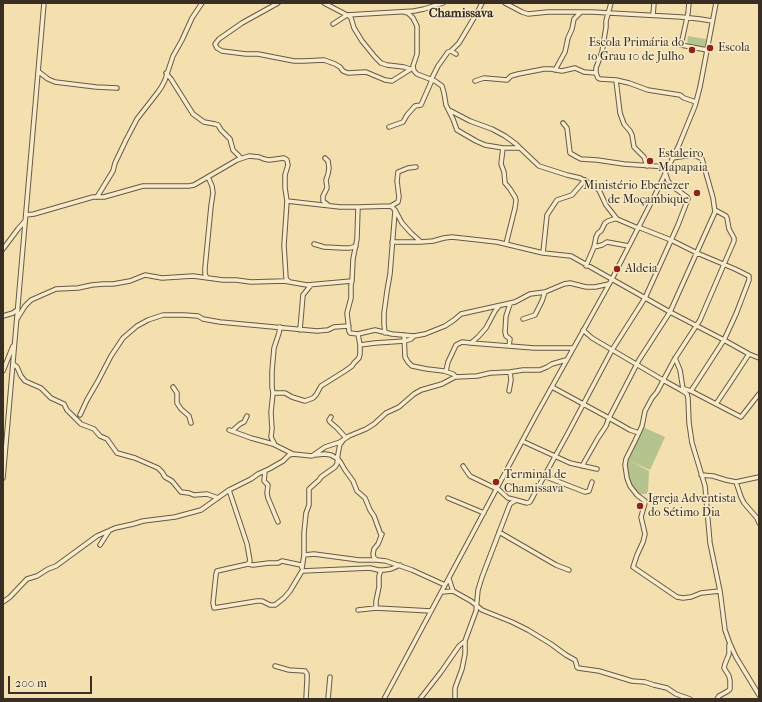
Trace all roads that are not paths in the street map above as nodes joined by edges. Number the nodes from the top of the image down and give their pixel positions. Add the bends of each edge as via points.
1 (44, 3) edge
2 (202, 3) edge
3 (278, 3) edge
4 (324, 3) edge
5 (443, 3) edge
6 (482, 3) edge
7 (505, 3) edge
8 (611, 3) edge
9 (654, 3) edge
10 (689, 3) edge
11 (716, 3) edge
12 (404, 12) junction
13 (580, 13) junction
14 (609, 13) junction
15 (348, 15) junction
16 (653, 15) junction
17 (687, 18) junction
18 (712, 21) junction
19 (333, 24) dead end
20 (707, 50) junction
21 (451, 51) junction
22 (456, 54) dead end
23 (412, 70) junction
24 (555, 70) junction
25 (38, 72) junction
26 (166, 73) junction
27 (596, 73) junction
28 (432, 80) junction
29 (616, 80) junction
30 (475, 81) dead end
31 (117, 88) dead end
32 (696, 102) junction
33 (448, 110) junction
34 (563, 123) dead end
35 (389, 127) dead end
36 (503, 148) junction
37 (520, 148) junction
38 (241, 158) junction
39 (325, 158) dead end
40 (672, 158) junction
41 (648, 166) junction
42 (416, 167) dead end
43 (668, 167) junction
44 (665, 172) junction
45 (208, 177) junction
46 (585, 180) junction
47 (97, 197) junction
48 (287, 201) junction
49 (328, 205) junction
50 (391, 206) junction
51 (358, 207) junction
52 (395, 210) junction
53 (715, 210) junction
54 (26, 215) junction
55 (617, 219) junction
56 (25, 221) junction
57 (638, 228) junction
58 (671, 240) junction
59 (392, 242) junction
60 (422, 242) junction
61 (314, 244) dead end
62 (506, 244) junction
63 (356, 246) junction
64 (629, 246) junction
65 (594, 247) junction
66 (3, 248) edge
67 (543, 253) junction
68 (697, 253) junction
69 (724, 265) junction
70 (586, 266) junction
71 (207, 278) junction
72 (612, 280) junction
73 (352, 281) junction
74 (290, 282) junction
75 (609, 284) junction
76 (311, 285) junction
77 (545, 292) junction
78 (645, 298) junction
79 (510, 304) junction
80 (499, 305) junction
81 (25, 306) junction
82 (670, 312) junction
83 (16, 314) junction
84 (3, 316) edge
85 (523, 319) dead end
86 (348, 326) junction
87 (697, 326) junction
88 (280, 327) junction
89 (300, 330) junction
90 (583, 330) junction
91 (385, 333) junction
92 (358, 334) junction
93 (404, 335) junction
94 (414, 336) junction
95 (724, 340) junction
96 (404, 342) junction
97 (15, 343) junction
98 (471, 343) junction
99 (360, 345) junction
100 (509, 346) junction
101 (573, 348) junction
102 (612, 350) junction
103 (749, 354) junction
104 (675, 358) junction
105 (759, 358) edge
106 (566, 360) junction
107 (13, 364) junction
108 (637, 364) junction
109 (3, 371) edge
110 (446, 371) junction
111 (510, 372) junction
112 (456, 377) junction
113 (663, 380) junction
114 (173, 387) dead end
115 (552, 387) junction
116 (682, 390) junction
117 (510, 391) dead end
118 (691, 391) junction
119 (273, 393) junction
120 (759, 394) edge
121 (583, 404) junction
122 (716, 404) junction
123 (80, 415) dead end
124 (247, 416) dead end
125 (331, 417) dead end
126 (609, 418) junction
127 (191, 422) dead end
128 (639, 433) junction
129 (344, 440) junction
130 (522, 441) junction
131 (275, 445) junction
132 (293, 454) junction
133 (314, 455) junction
134 (555, 456) junction
135 (338, 459) junction
136 (463, 466) dead end
137 (582, 466) junction
138 (3, 469) edge
139 (597, 469) dead end
140 (265, 471) junction
141 (701, 475) junction
142 (544, 476) junction
143 (759, 477) edge
144 (3, 478) edge
145 (592, 482) dead end
146 (736, 482) junction
147 (497, 489) junction
148 (229, 490) junction
149 (218, 498) junction
150 (448, 498) dead end
151 (508, 498) junction
152 (516, 500) junction
153 (510, 504) junction
154 (484, 513) junction
155 (278, 522) dead end
156 (759, 523) edge
157 (109, 531) junction
158 (499, 532) junction
159 (105, 538) junction
160 (98, 542) dead end
161 (100, 545) dead end
162 (304, 554) junction
163 (377, 560) junction
164 (248, 564) junction
165 (400, 566) junction
166 (302, 569) junction
167 (381, 570) junction
168 (569, 570) dead end
169 (449, 579) junction
170 (445, 585) junction
171 (453, 591) junction
172 (720, 591) junction
173 (442, 592) junction
174 (3, 602) edge
175 (477, 605) junction
176 (376, 608) junction
177 (358, 610) dead end
178 (431, 611) junction
179 (466, 641) junction
180 (730, 644) junction
181 (275, 666) dead end
182 (330, 677) dead end
183 (759, 695) edge
184 (306, 699) edge
185 (328, 699) edge
186 (384, 699) edge
187 (420, 699) edge
188 (455, 699) edge
189 (690, 699) edge
190 (717, 699) edge

1 - 25 street
2 - 26 street via 172,56
3 - 23 street via 219,39 215,44 217,48 222,51 294,61 324,60 336,64 348,73 366,72 390,81
4 - 15 street
5 - 12 street
6 - 21 street via 459,43
7 - 13 street via 528,14
8 - 14 street
9 - 16 street
10 - 17 street
11 - 18 street
12 - 15 street
12 - 23 street via 413,18 417,26 417,54
13 - 14 street
13 - 24 street via 574,19 565,52
14 - 16 street
14 - 27 street
15 - 19 street
15 - 23 street via 362,41 381,63
16 - 17 street
17 - 18 street
17 - 20 street via 681,45
18 - 20 street
20 - 32 street
21 - 22 street
21 - 28 street via 443,59
23 - 28 street
24 - 27 street via 575,68
24 - 30 street via 522,73 507,80 484,78
25 - 31 street via 55,82
25 - 54 street
26 - 38 street via 193,114 204,122 218,125
26 - 47 street via 158,92 137,118 113,171
27 - 29 street via 600,79
28 - 33 street via 442,87
28 - 35 street via 421,104 415,106 403,122
29 - 32 street
29 - 41 street via 624,124 630,130 634,147 644,157
32 - 40 street
33 - 36 street via 459,132 481,144
33 - 37 street via 492,129
34 - 41 street via 567,128 571,154 581,159
36 - 37 street
36 - 62 street via 501,164 505,183 516,200
37 - 46 street via 539,166
38 - 45 street
38 - 48 street via 249,156 264,160 287,160
39 - 49 street via 329,168 323,201
40 - 43 street
40 - 53 street via 692,155 701,158
41 - 43 street
42 - 50 street via 398,172 398,202
43 - 44 street
44 - 57 street
44 - 58 street via 672,186 688,198
45 - 47 street via 189,186 143,186
45 - 71 street via 213,193 205,268
46 - 55 street via 598,188 606,206
46 - 67 street via 572,195 557,200 547,215
47 - 54 street
48 - 49 street
48 - 74 street via 284,246 286,278
49 - 51 street
50 - 51 street
50 - 52 street
51 - 63 street
52 - 59 street
52 - 60 street via 411,234
53 - 68 street
53 - 69 street via 728,218 729,229 735,240
54 - 56 street
55 - 57 street
55 - 65 street via 605,223 597,235
56 - 66 street
56 - 83 street
57 - 58 street
57 - 64 street
58 - 68 street
58 - 78 street
59 - 60 street
59 - 91 street via 384,313
60 - 62 street via 452,237
61 - 63 street via 339,248
62 - 67 street
63 - 73 street
64 - 65 street via 607,242
64 - 72 street
65 - 70 street
67 - 70 street via 569,256
68 - 69 street
68 - 82 street
69 - 87 street
69 - 95 street via 750,278
70 - 72 street
71 - 74 street
71 - 81 street via 162,278 148,275 113,284 56,289 31,300
72 - 75 street
72 - 78 street
73 - 76 street
73 - 86 street via 347,313
74 - 76 street
75 - 77 street via 591,287 570,283
75 - 90 street
76 - 89 street via 303,295
77 - 79 street via 530,294
77 - 85 street via 535,315
78 - 82 street
78 - 102 street
79 - 80 street
79 - 100 street via 506,316
80 - 94 street via 461,314 445,326
80 - 98 street via 483,332
81 - 83 street
81 - 83 street
82 - 87 street
82 - 108 street
83 - 84 street
83 - 97 street
86 - 89 street via 322,331
86 - 92 street via 350,333
87 - 95 street
87 - 104 street
88 - 89 street
88 - 119 street via 273,356
88 - 123 street via 220,322 184,315 163,315 148,320 123,338
90 - 101 street
90 - 102 street
91 - 92 street via 375,330
91 - 93 street
92 - 99 street
93 - 94 street
93 - 96 street
94 - 96 street
95 - 103 street
95 - 118 street
96 - 99 street
96 - 110 street via 405,357 412,366
97 - 107 street
97 - 109 street
98 - 100 street
98 - 110 street via 456,344
99 - 119 street via 359,358 352,366 321,386 313,398 305,401 285,393
100 - 101 street
101 - 106 street
102 - 108 street
102 - 121 street
103 - 105 street
103 - 122 street
104 - 113 street
104 - 116 street via 680,370
106 - 111 street via 540,370
106 - 115 street
107 - 138 street
107 - 149 street via 25,381 41,388 51,398 64,404 81,424 94,429 107,439 117,453 158,468 181,492 207,494
108 - 113 street
108 - 126 street
110 - 112 street
111 - 112 street
111 - 117 street
112 - 129 street via 417,392 371,426
113 - 116 street
113 - 128 street via 645,411
114 - 127 street via 177,392 177,403
115 - 121 street
115 - 130 street
116 - 118 street
116 - 141 street via 688,398 692,443
118 - 122 street
119 - 131 street via 271,437
120 - 122 street via 741,417
121 - 126 street
121 - 134 street
124 - 131 street via 244,422 231,431
125 - 129 street via 330,422
126 - 128 street
126 - 137 street
128 - 172 street via 625,461 628,482 645,502 641,517 645,534 633,567 677,597
129 - 133 street
129 - 135 street via 340,444
130 - 134 street
130 - 147 street
131 - 132 street
132 - 133 street
132 - 140 street
133 - 135 street via 325,454
134 - 137 street
134 - 142 street
135 - 162 street via 335,467 323,474 309,489
135 - 163 street via 357,490 365,498 382,534 373,554
136 - 147 street via 470,476
137 - 139 street
138 - 144 street
140 - 148 street
140 - 155 street via 264,481 268,486 268,498
141 - 146 street
141 - 172 street via 705,486 710,543
142 - 145 street via 585,492 589,491
142 - 152 street via 530,502
143 - 146 street
146 - 156 street via 744,503
147 - 151 street
147 - 154 street
148 - 149 street
148 - 164 street via 247,544 250,561
149 - 157 street via 203,509 190,513 143,521
150 - 154 street
151 - 152 street
151 - 153 street
152 - 153 street
153 - 158 street
154 - 169 street
157 - 159 street
157 - 174 street via 56,566 28,579
158 - 168 street
158 - 175 street via 478,590
159 - 160 street
159 - 161 street
162 - 163 street
162 - 166 street
163 - 165 street
164 - 166 street via 282,561 301,565
164 - 166 street via 217,571 214,608 257,601 275,605 290,591
165 - 167 street
165 - 170 street
166 - 167 street
167 - 176 street
169 - 170 street
169 - 171 street
170 - 173 street
171 - 173 street
171 - 175 street
172 - 180 street via 724,626
173 - 178 street
175 - 179 street
175 - 189 street via 482,610 512,622 551,644 575,660 578,668 667,688
176 - 177 street
176 - 178 street
178 - 186 street
179 - 187 street via 459,646
179 - 188 street via 462,670 455,688
180 - 183 street
180 - 190 street via 724,668 729,676 730,689
181 - 184 street via 305,671
182 - 185 street

